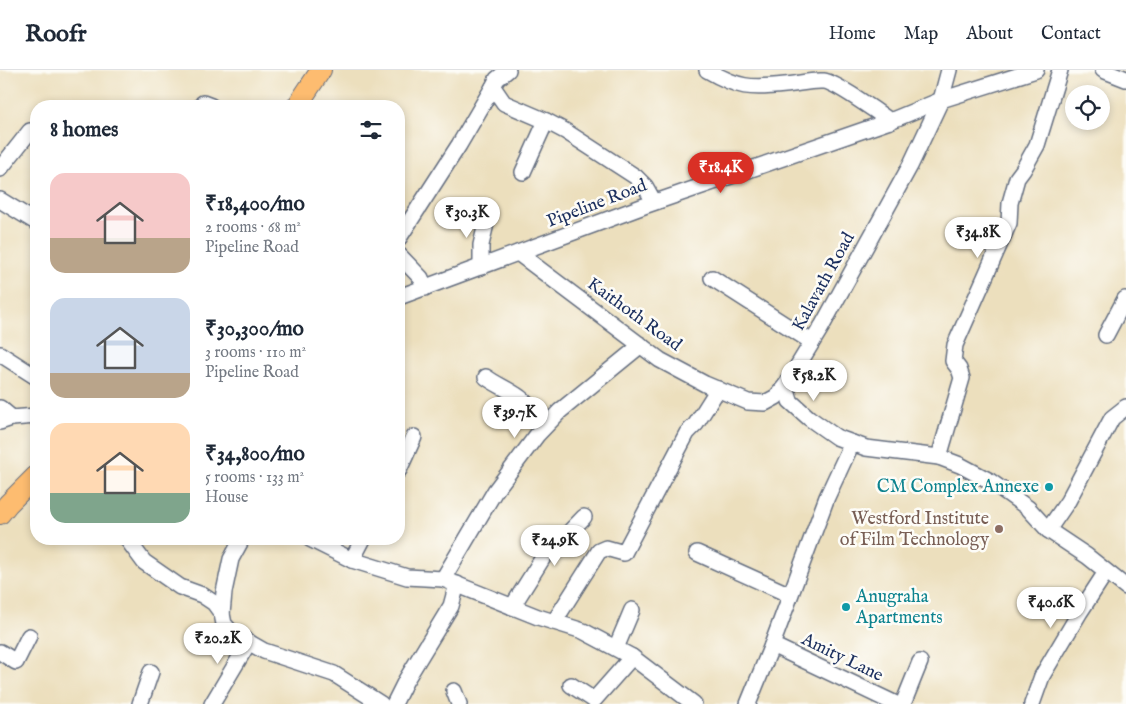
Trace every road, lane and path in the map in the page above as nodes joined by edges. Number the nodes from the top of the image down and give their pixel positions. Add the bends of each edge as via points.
1 (321, 70) edge
2 (508, 70) edge
3 (708, 70) edge
4 (949, 70) edge
5 (1036, 70) edge
6 (1060, 70) edge
7 (1103, 70) edge
8 (1126, 79) edge
9 (493, 87) junction
10 (301, 100) edge
11 (941, 100) junction
12 (546, 121) junction
13 (890, 121) junction
14 (30, 131) dead end
15 (0, 169) edge
16 (523, 172) dead end
17 (0, 200) edge
18 (654, 202) junction
19 (488, 215) dead end
20 (30, 218) edge
21 (405, 229) edge
22 (518, 253) junction
23 (405, 261) edge
24 (481, 267) junction
25 (712, 278) dead end
26 (425, 288) junction
27 (405, 295) edge
28 (1126, 299) edge
29 (1106, 334) dead end
30 (812, 342) junction
31 (640, 345) junction
32 (0, 354) edge
33 (30, 373) edge
34 (486, 377) dead end
35 (786, 385) junction
36 (718, 389) junction
37 (1126, 407) edge
38 (0, 408) edge
39 (30, 417) edge
40 (6, 420) edge
41 (542, 429) junction
42 (414, 437) dead end
43 (852, 443) junction
44 (405, 457) edge
45 (939, 457) junction
46 (30, 482) edge
47 (0, 514) edge
48 (584, 517) dead end
49 (1048, 530) junction
50 (131, 545) edge
51 (239, 545) edge
52 (322, 545) edge
53 (360, 545) edge
54 (697, 553) dead end
55 (352, 560) junction
56 (1106, 572) junction
57 (450, 582) junction
58 (1126, 587) edge
59 (790, 595) junction
60 (512, 606) junction
61 (632, 610) dead end
62 (222, 614) junction
63 (554, 622) junction
64 (30, 636) dead end
65 (249, 642) junction
66 (772, 645) junction
67 (616, 648) junction
68 (0, 652) edge
69 (632, 657) junction
70 (920, 662) dead end
71 (151, 672) dead end
72 (571, 685) dead end
73 (140, 704) edge
74 (212, 704) edge
75 (380, 704) edge
76 (394, 704) edge
77 (694, 704) edge
78 (748, 704) edge
79 (896, 704) edge
80 (903, 704) edge
81 (1032, 704) edge

1 - 10 main road
2 - 9 street
3 - 13 street via 728,82 748,88 826,81
4 - 11 street, Kalavath Road
5 - 11 street, Pipeline Road
6 - 45 street via 1037,145 1017,178 1010,203 1010,224 956,345 953,361 962,378
7 - 8 street
9 - 12 street via 504,103
9 - 21 street
11 - 13 street, Pipeline Road
11 - 30 street, Kalavath Road via 910,166
12 - 16 street
12 - 18 street via 636,177
13 - 18 street, Pipeline Road
14 - 15 street
17 - 20 street
18 - 22 street, Pipeline Road
19 - 24 street via 481,245
22 - 24 street, Pipeline Road
22 - 31 street, Kaithoth Road
23 - 26 street via 421,278
24 - 26 street, Pipeline Road
25 - 30 street
26 - 27 street, Pipeline Road
28 - 29 street
30 - 35 street, Kalavath Road
31 - 36 street, Kaithoth Road via 660,360
31 - 41 street
32 - 33 street
34 - 41 street via 526,403
35 - 36 street, Kaithoth Road via 776,397 765,403 748,402
35 - 43 street via 790,400 809,418 836,437
36 - 63 street via 687,433 624,552 606,548 599,551
37 - 49 street via 1112,418 1068,501
38 - 40 street
39 - 40 street
41 - 57 street via 495,490
42 - 44 street
43 - 45 street via 866,448
43 - 59 street via 827,497
45 - 49 street via 990,481 1028,508
46 - 47 main road
48 - 60 street via 544,556
49 - 56 street
50 - 62 street via 144,562 180,587 202,595
51 - 62 street via 231,559
52 - 55 street
53 - 55 street
54 - 59 street
55 - 57 street via 407,577
56 - 58 street
56 - 81 street via 1042,676
57 - 60 street
57 - 76 street via 451,606
59 - 66 street
60 - 63 street
61 - 67 street
62 - 65 street via 224,624 231,632
63 - 67 street via 583,630
64 - 68 street via 16,662
65 - 74 street
65 - 75 street via 264,651 334,674
66 - 78 street
66 - 79 street, Amity Lane
67 - 69 street
69 - 72 street via 594,700
69 - 77 street
70 - 80 street
71 - 73 street

